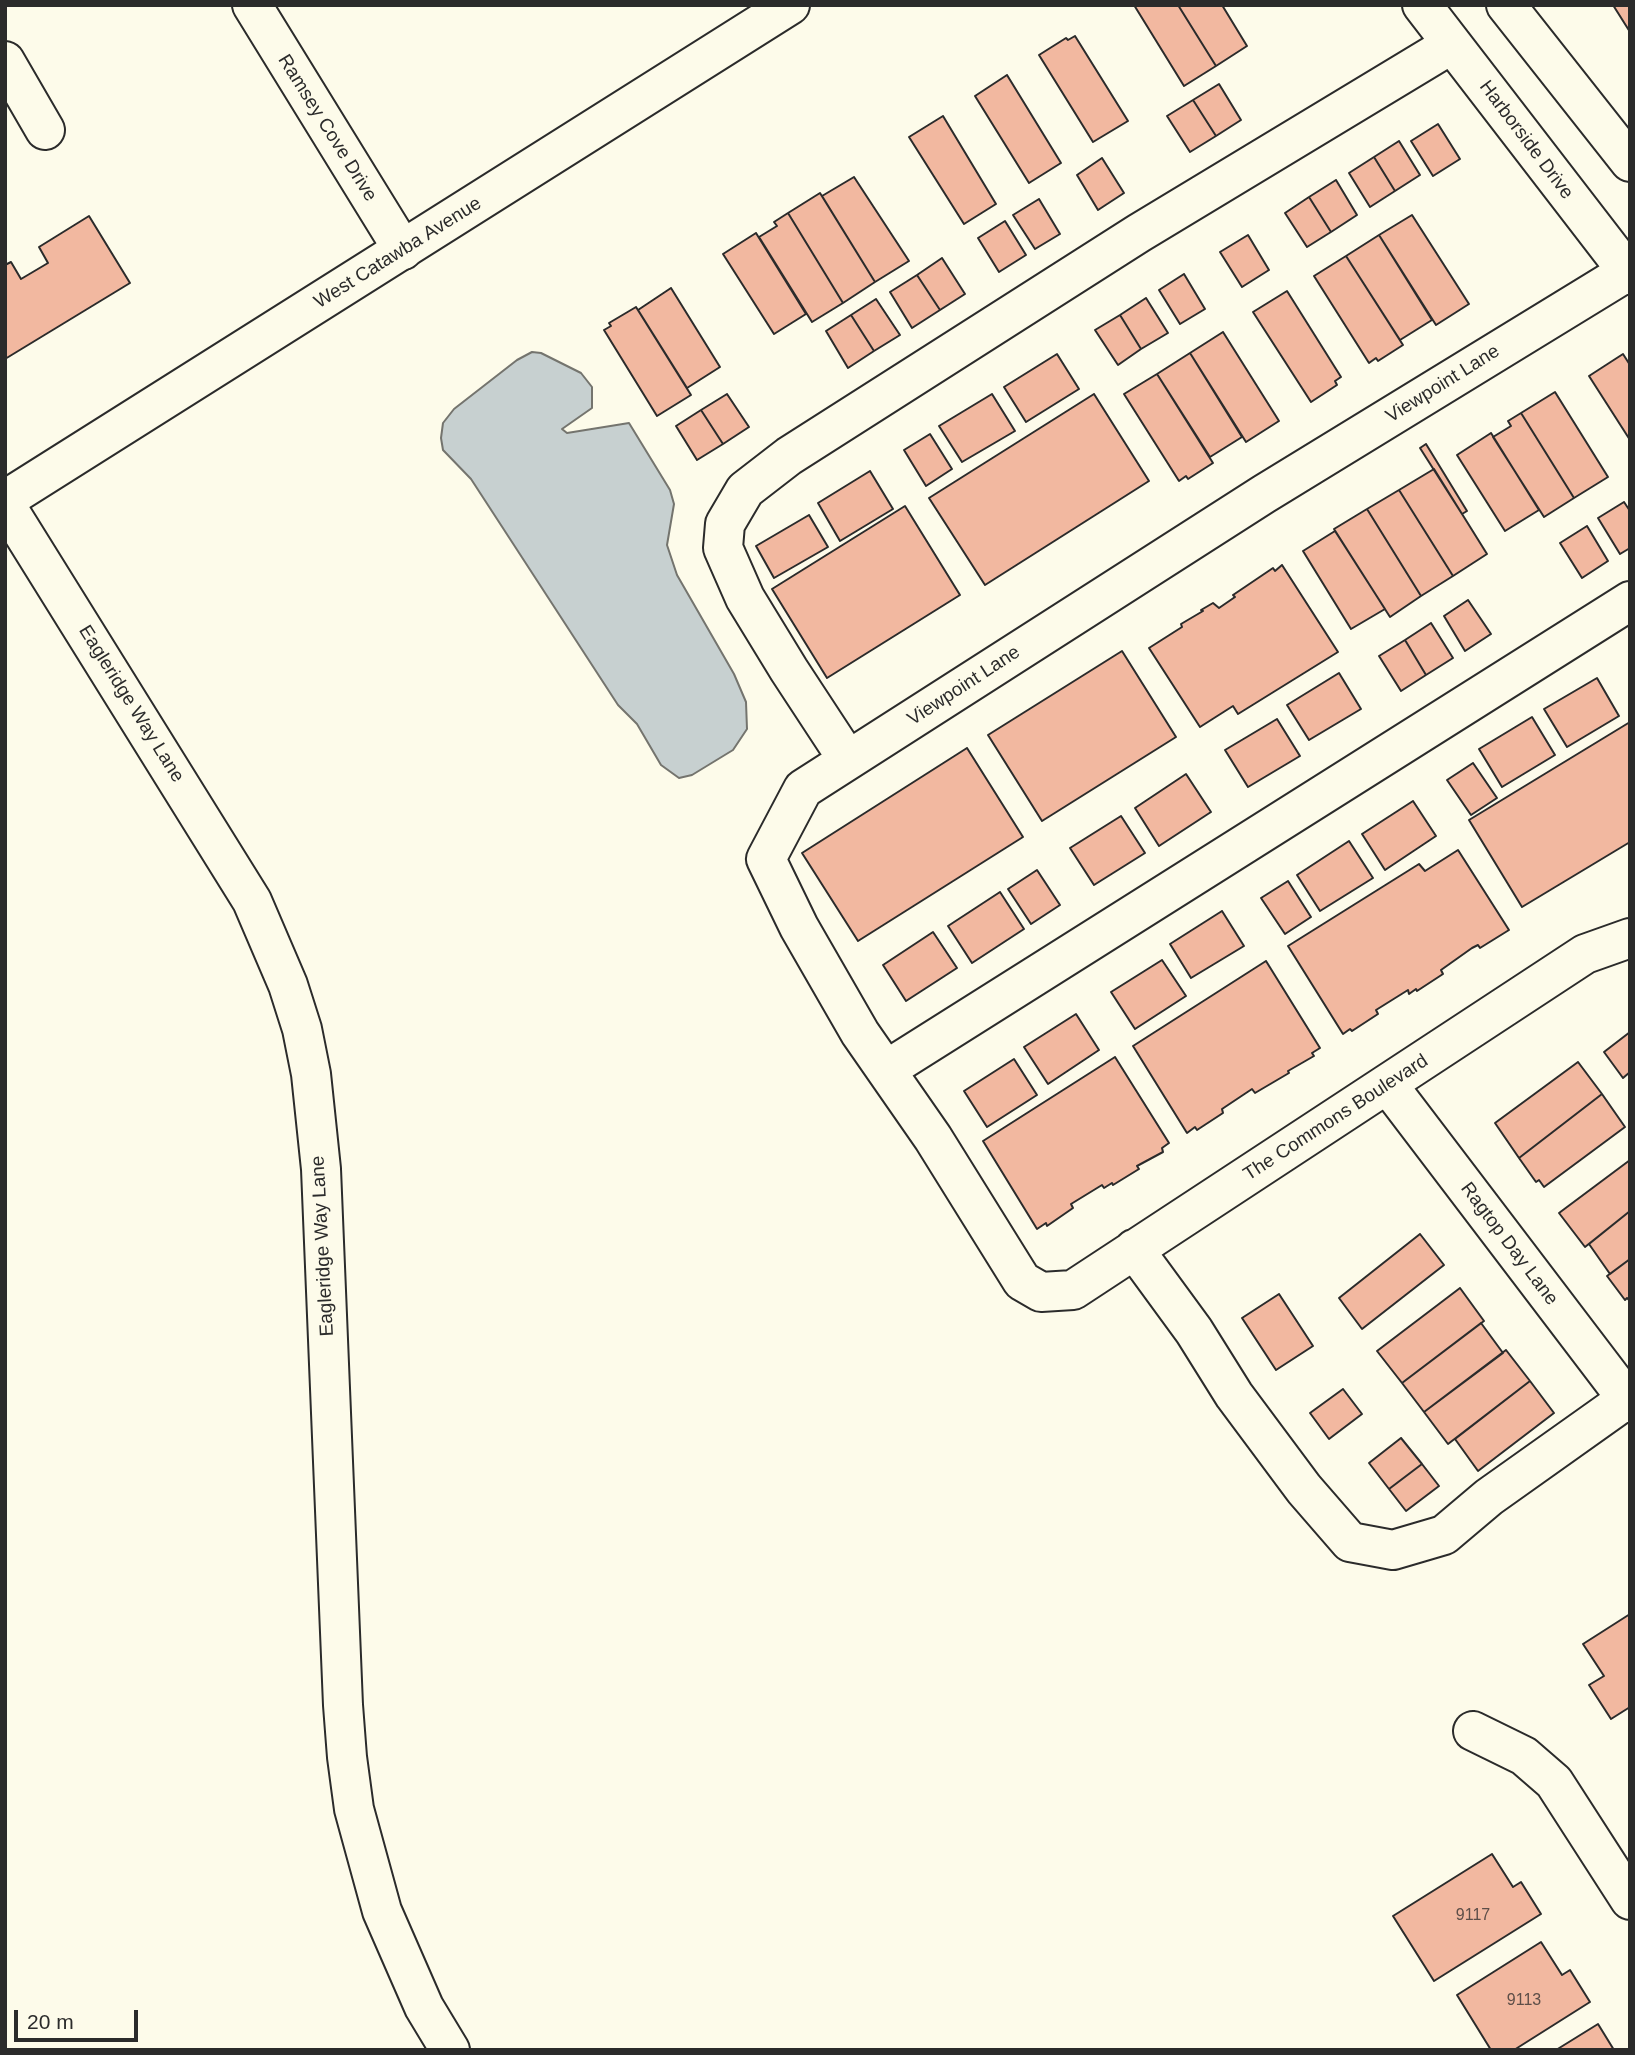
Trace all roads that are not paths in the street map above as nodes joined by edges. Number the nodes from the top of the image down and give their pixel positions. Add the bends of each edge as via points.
1 (252, 5) edge
2 (790, 5) edge
3 (1422, 5) edge
4 (1506, 5) edge
5 (1452, 44) junction
6 (5, 61) edge
7 (45, 130) dead end
8 (1630, 162) edge
9 (403, 250) junction
10 (1629, 272) edge
11 (5, 502) edge
12 (1630, 601) edge
13 (848, 760) junction
14 (1630, 938) edge
15 (886, 1070) junction
16 (1388, 1085) junction
17 (1134, 1249) junction
18 (1041, 1292) joint
19 (1628, 1401) edge
20 (1473, 1731) dead end
21 (1630, 1900) edge
22 (450, 2050) edge

1 - 9 street, Ramsey Cove Drive
2 - 9 street, West Catawba Avenue
3 - 5 street, Harborside Drive
4 - 8 street
5 - 10 street, Harborside Drive
5 - 13 street via 1139,233 789,456 745,490 725,524 723,548 745,598
6 - 7 street
9 - 11 street, West Catawba Avenue
10 - 13 street, Viewpoint Lane via 1264,494
11 - 22 street, Eagleridge Way Lane via 252,901 302,1029 321,1169 346,1757 354,1809 382,1910 424,2007
12 - 15 street
13 - 15 street, Viewpoint Lane via 803,789 766,859 799,927
14 - 16 street, The Commons Boulevard via 1586,954
15 - 18 street, Viewpoint Lane via 1022,1281
16 - 17 street, The Commons Boulevard
16 - 19 street, Ragtop Day Lane
17 - 18 street, The Commons Boulevard via 1073,1290
17 - 19 street via 1242,1406 1350,1542 1393,1550 1444,1535 1489,1497
20 - 21 street via 1524,1756 1554,1782

